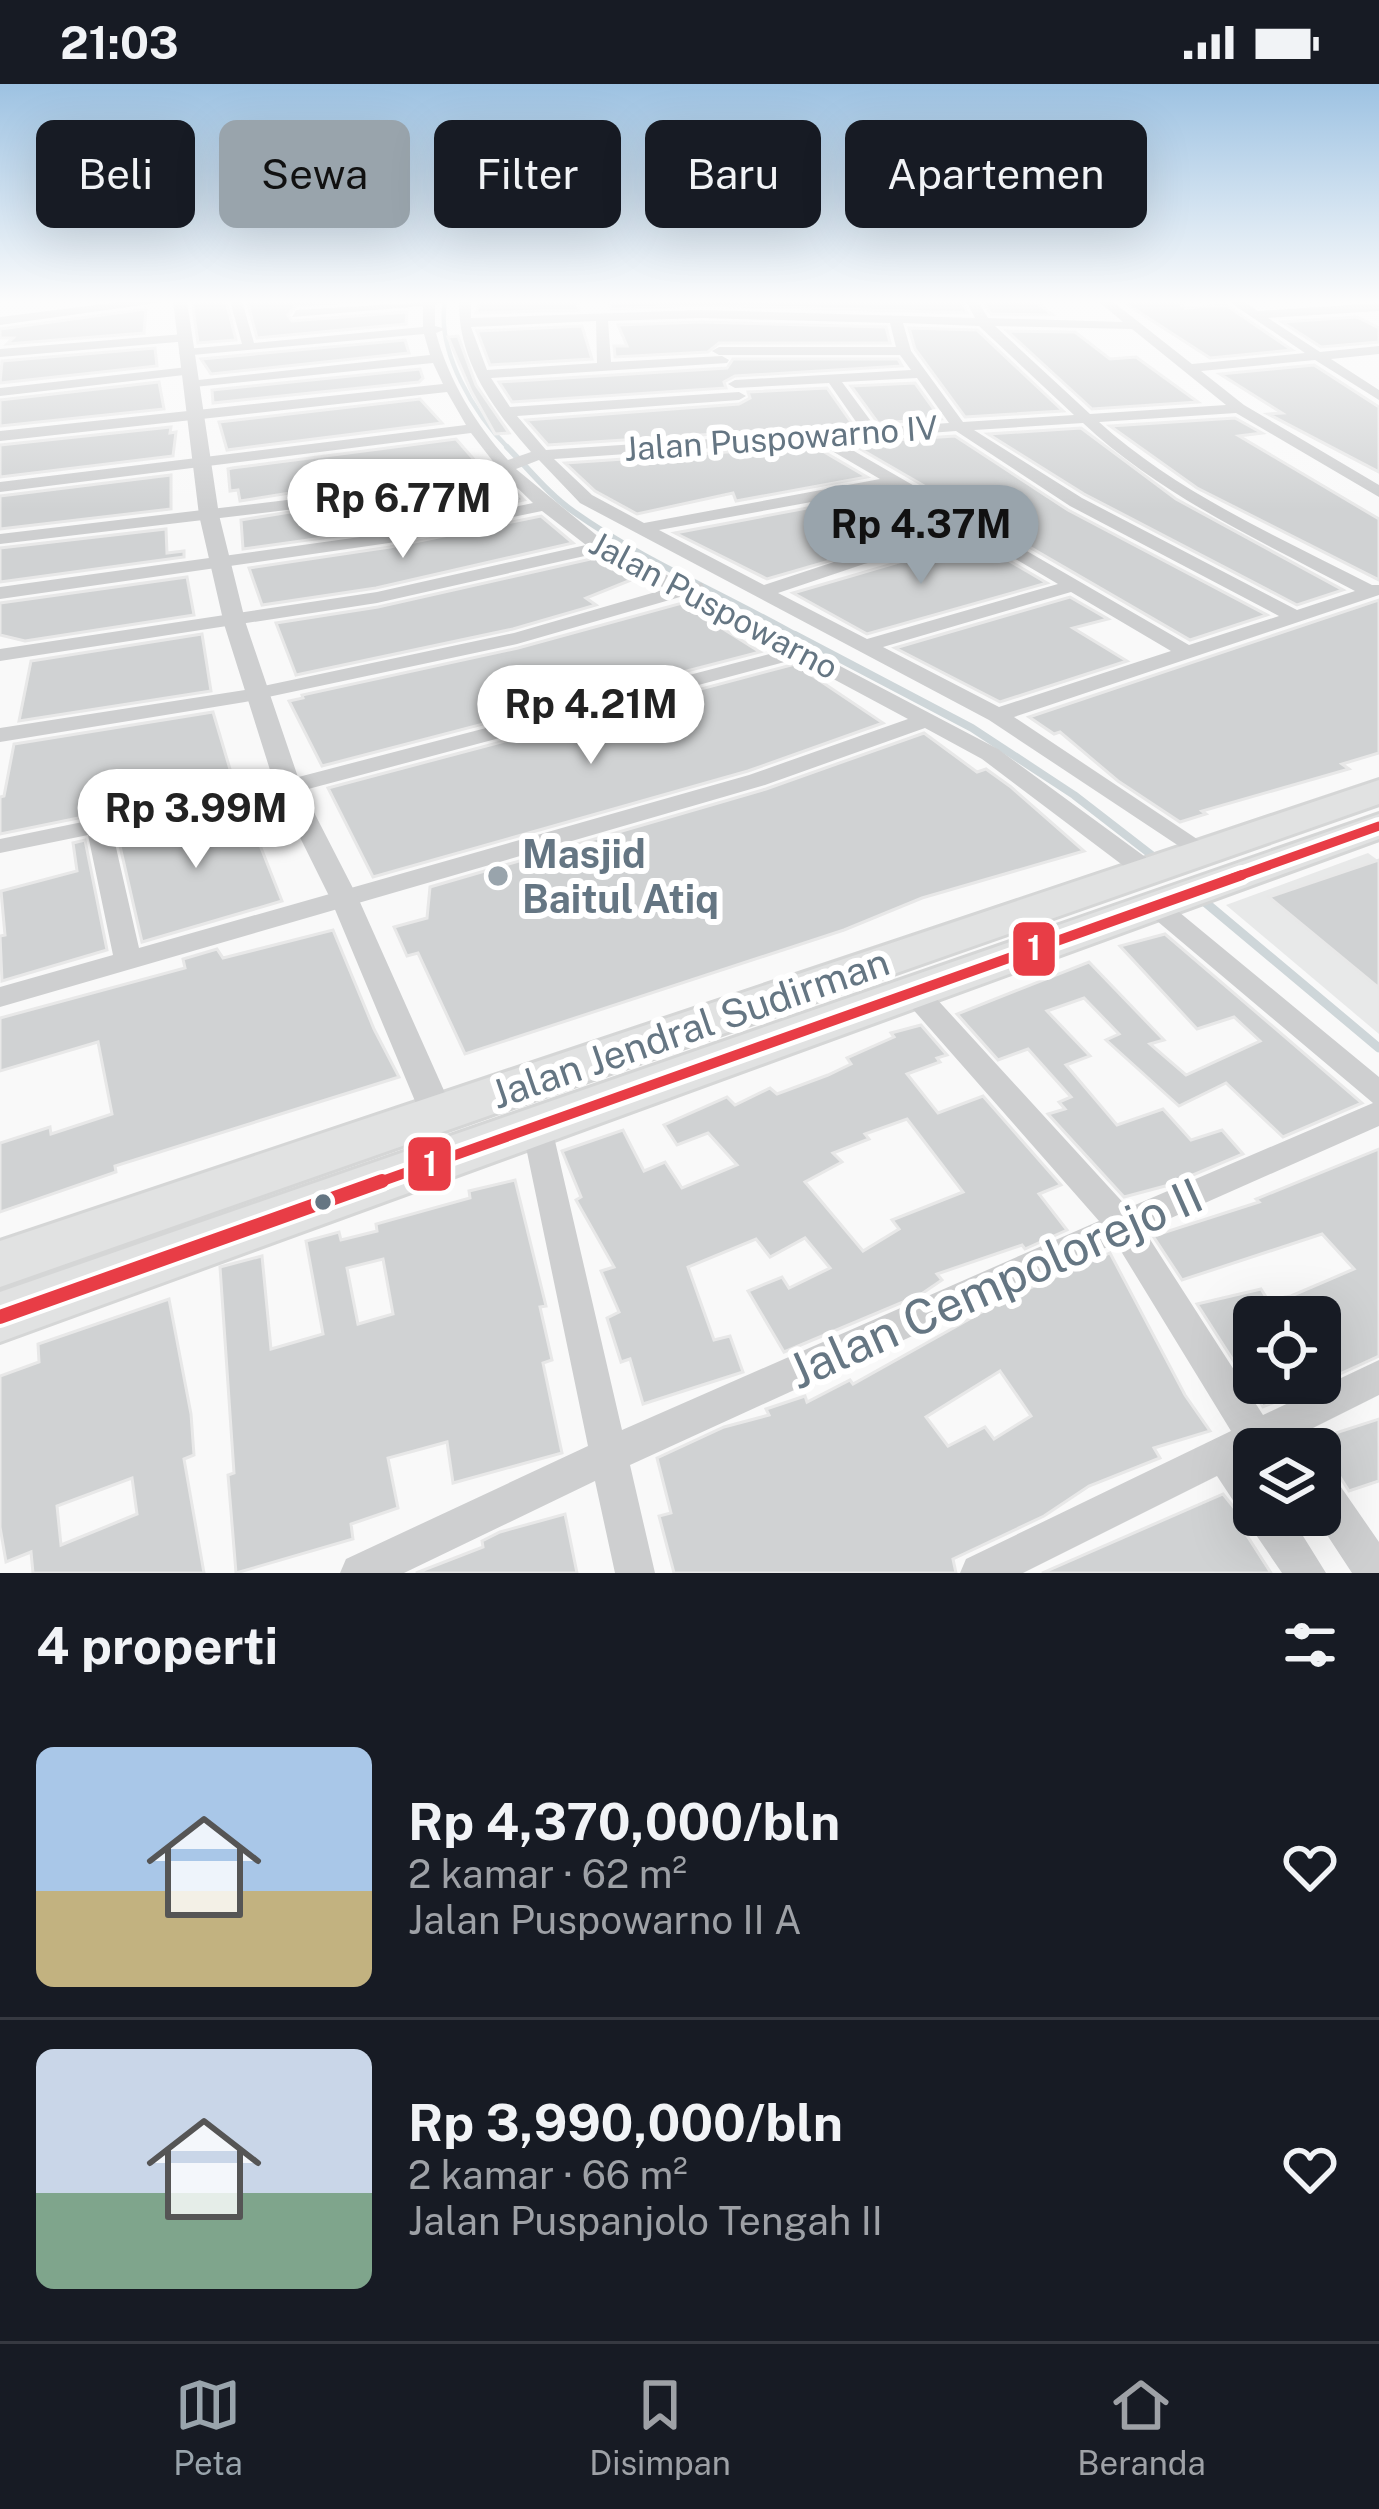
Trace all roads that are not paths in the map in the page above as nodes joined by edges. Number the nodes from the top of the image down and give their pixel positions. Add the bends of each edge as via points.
1 (133, 370) edge
2 (187, 370) edge
3 (320, 370) edge
4 (444, 370) edge
5 (482, 370) edge
6 (530, 370) edge
7 (728, 370) edge
8 (919, 370) edge
9 (1033, 370) edge
10 (1194, 370) edge
11 (1340, 370) edge
12 (483, 374) junction
13 (922, 374) junction
14 (832, 378) junction
15 (452, 387) junction
16 (737, 390) junction
17 (0, 392) edge
18 (1379, 396) edge
19 (332, 401) junction
20 (1239, 408) junction
21 (506, 412) junction
22 (195, 417) junction
23 (1083, 419) junction
24 (959, 427) junction
25 (472, 429) junction
26 (871, 432) junction
27 (816, 435) junction
28 (0, 436) edge
29 (759, 438) junction
30 (519, 463) junction
31 (203, 464) junction
32 (892, 482) junction
33 (0, 487) edge
34 (1379, 492) edge
35 (543, 506) junction
36 (209, 515) junction
37 (638, 529) junction
38 (975, 530) junction
39 (0, 539) edge
40 (601, 547) junction
41 (220, 565) junction
42 (705, 582) junction
43 (1072, 586) junction
44 (1375, 590) edge
45 (765, 592) junction
46 (0, 593) edge
47 (1298, 618) junction
48 (235, 622) junction
49 (868, 646) junction
50 (799, 652) junction
51 (1190, 654) junction
52 (0, 655) edge
53 (259, 694) junction
54 (997, 716) junction
55 (929, 718) junction
56 (0, 735) edge
57 (289, 787) junction
58 (1379, 791) edge
59 (1379, 826) edge
60 (99, 827) junction
61 (0, 847) edge
62 (1177, 878) junction
63 (345, 900) junction
64 (128, 961) junction
65 (913, 991) junction
66 (0, 998) edge
67 (1379, 1094) edge
68 (437, 1113) junction
69 (1379, 1113) edge
70 (537, 1128) junction
71 (1123, 1225) junction
72 (0, 1264) edge
73 (0, 1318) edge
74 (1379, 1377) edge
75 (1254, 1428) edge
76 (1286, 1428) edge
77 (611, 1452) junction
78 (1233, 1455) edge
79 (1341, 1521) edge
80 (1280, 1536) edge
81 (360, 1573) edge
82 (635, 1573) edge
83 (980, 1573) edge
84 (1306, 1573) edge
85 (1376, 1573) edge

1 - 17 street
2 - 22 street
3 - 19 street
4 - 15 street, Jalan Puspowarno
5 - 12 street, Jalan Puspowarno
6 - 12 street
7 - 16 street
8 - 13 street
9 - 23 street
10 - 20 street
11 - 18 street
12 - 21 street, Jalan Puspowarno
13 - 14 street
13 - 24 street
14 - 16 street
14 - 26 street
15 - 19 street
15 - 25 street, Jalan Puspowarno
16 - 21 street
16 - 29 street
19 - 22 street
20 - 23 street, Jalan Puspowarno IV
20 - 34 street
21 - 30 street, Jalan Puspowarno
22 - 28 street
22 - 31 street
23 - 24 street, Jalan Puspowarno IV
23 - 44 street via 1175,488
24 - 26 street, Jalan Puspowarno IV
24 - 47 street via 1076,502
25 - 30 street, Jalan Puspowarno
25 - 31 street
26 - 27 street, Jalan Puspowarno IV
27 - 29 street, Jalan Puspowarno IV
27 - 32 street
29 - 30 street, Jalan Puspowarno IV
30 - 35 street, Jalan Puspowarno
30 - 36 street, Jalan Puspowarno IV
30 - 37 street, Jalan Puspowarno
31 - 33 street
31 - 36 street
32 - 37 street
32 - 38 street
35 - 40 street, Jalan Puspowarno
35 - 41 street
36 - 39 street, Jalan Puspowarno IV
36 - 41 street
37 - 42 street, Jalan Puspowarno
38 - 43 street
38 - 45 street
40 - 42 street, Jalan Puspowarno
40 - 48 street via 510,572
41 - 46 street
41 - 48 street
42 - 45 street, Jalan Puspowarno
42 - 50 street, Jalan Puspowarno
42 - 53 street via 518,638
43 - 49 street
43 - 51 street
44 - 47 street
45 - 49 street, Jalan Puspowarno
47 - 51 street
48 - 52 street
48 - 53 street
49 - 54 street, Jalan Puspowarno
50 - 55 street, Jalan Puspowarno
50 - 57 street
51 - 54 street
53 - 56 street
53 - 57 street
54 - 62 street, Jalan Puspowarno
55 - 62 street, Jalan Puspowarno
55 - 63 street via 758,780
57 - 60 street
57 - 63 street
58 - 62 highway, Jalan Jendral Sudirman
59 - 62 highway, Jalan Jendral Sudirman
60 - 61 street
60 - 64 street
62 - 65 highway, Jalan Jendral Sudirman
62 - 67 street
62 - 68 highway, Jalan Jendral Sudirman
63 - 64 street
63 - 68 street
64 - 66 street
65 - 70 highway, Jalan Jendral Sudirman
65 - 71 street
68 - 72 highway, Jalan Jendral Sudirman
69 - 71 street, Jalan Cempolorejo II
70 - 73 highway, Jalan Jendral Sudirman
70 - 77 street
71 - 75 street
71 - 77 street, Jalan Cempolorejo II
74 - 76 street
77 - 81 street, Jalan Cempolorejo II
77 - 82 street
78 - 83 street
79 - 85 street
80 - 84 street

